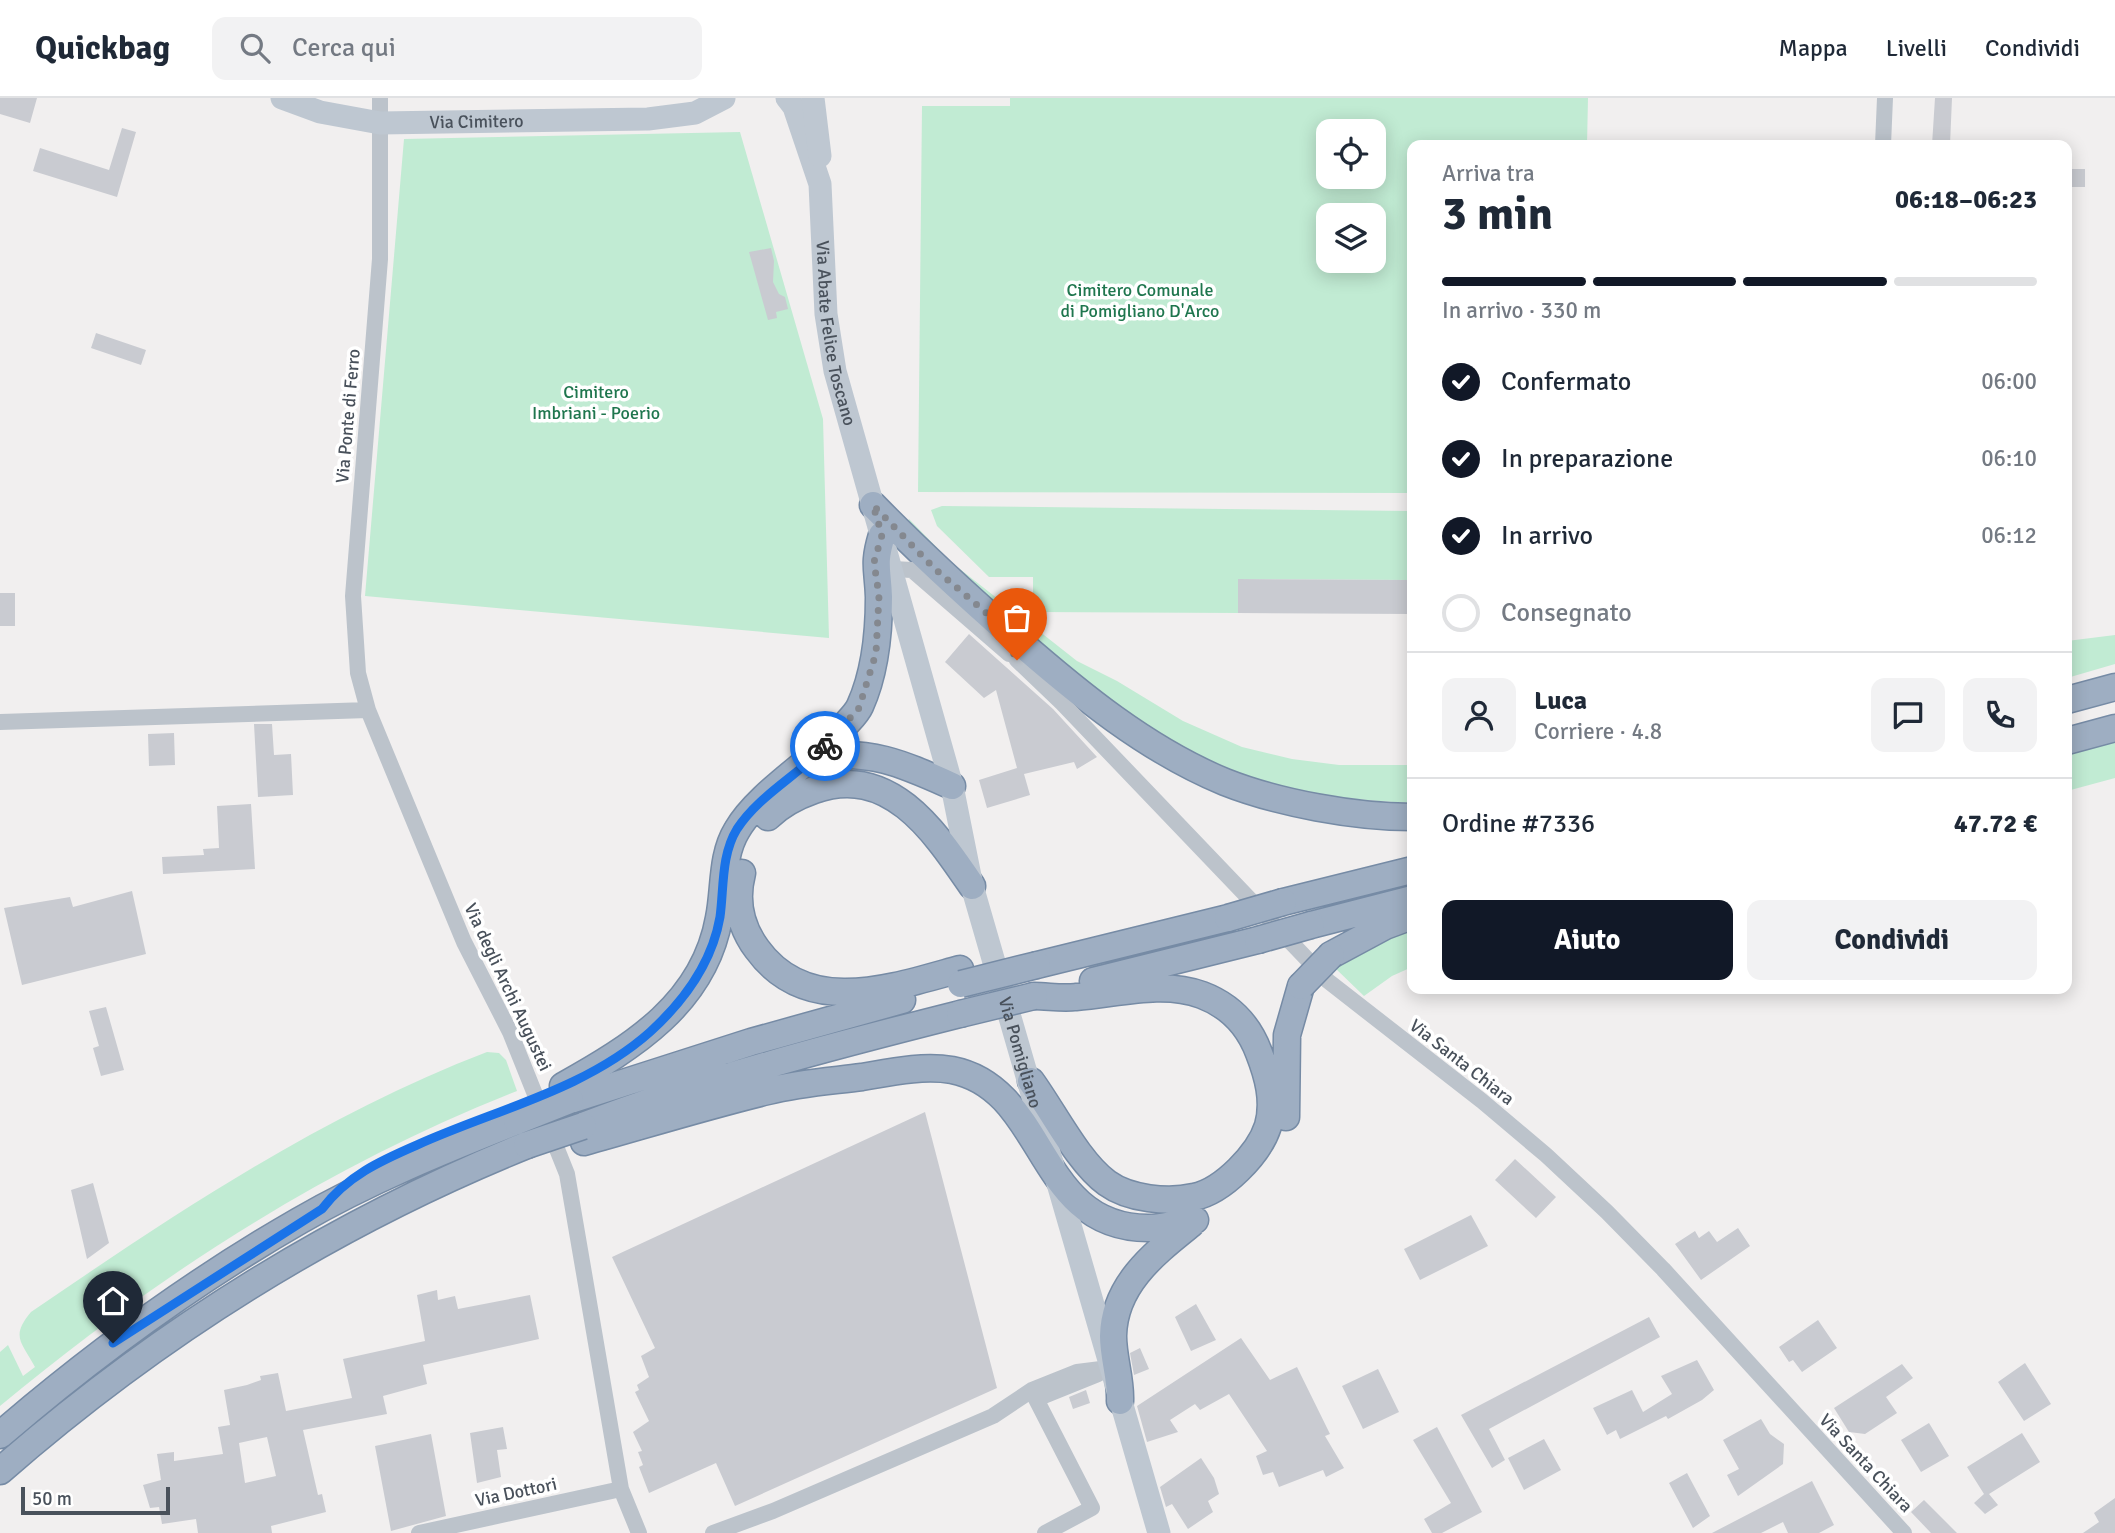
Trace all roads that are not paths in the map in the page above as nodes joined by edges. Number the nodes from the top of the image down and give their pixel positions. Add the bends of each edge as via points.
1 (282, 98) edge
2 (380, 98) edge
3 (701, 98) edge
4 (724, 98) edge
5 (787, 98) edge
6 (813, 98) edge
7 (1885, 98) edge
8 (674, 116) junction
9 (380, 122) junction
10 (1883, 140) edge
11 (821, 184) junction
12 (873, 505) junction
13 (882, 535) junction
14 (893, 569) junction
15 (998, 623) junction
16 (1017, 660) junction
17 (2115, 687) edge
18 (2072, 699) edge
19 (368, 710) junction
20 (0, 722) edge
21 (2115, 728) edge
22 (2072, 740) edge
23 (816, 757) junction
24 (952, 786) junction
25 (1407, 817) edge
26 (1407, 871) edge
27 (972, 886) junction
28 (1407, 900) edge
29 (1407, 918) edge
30 (961, 976) junction
31 (1034, 996) junction
32 (1031, 1081) junction
33 (567, 1093) junction
34 (584, 1134) junction
35 (1057, 1180) junction
36 (1195, 1220) junction
37 (1109, 1368) junction
38 (1120, 1401) junction
39 (0, 1435) edge
40 (2, 1471) edge
41 (621, 1489) junction
42 (419, 1533) edge
43 (639, 1533) edge
44 (713, 1533) edge
45 (1045, 1533) edge
46 (1159, 1533) edge
47 (1904, 1533) edge

1 - 9 main road, Via Cimitero via 320,112
2 - 9 street, Via Ponte di Ferro
3 - 8 main road
4 - 8 main road, Via Cimitero via 695,113
5 - 11 main road, Via Abate Felice Toscano
6 - 11 main road via 821,140
7 - 10 street
8 - 9 main road, Via Cimitero
9 - 19 street, Via Ponte di Ferro via 380,259 353,608 358,673
11 - 12 main road, Via Abate Felice Toscano via 823,278 832,348
12 - 13 main road, Via Abate Felice Toscano
12 - 15 highway via 934,568
13 - 14 main road, Via Abate Felice Toscano
13 - 23 highway via 874,562 879,596 876,653 869,678 859,708
14 - 16 street via 912,570
14 - 24 main road, Via Pomigliano
15 - 16 street, Via Santa Chiara
15 - 25 highway via 1113,717 1164,751 1226,782 1283,799
16 - 47 street, Via Santa Chiara via 1328,981 1482,1101 1607,1212
17 - 18 highway
19 - 20 street
19 - 41 street, Via degli Archi Augustei via 464,942 510,1032 567,1174
21 - 22 highway
23 - 24 highway via 872,755
23 - 33 highway via 749,813 736,831 728,851 713,941 684,998 649,1033
24 - 27 main road, Via Pomigliano
26 - 30 highway, bridge via 1187,928 1117,931
27 - 30 highway via 934,832 890,794 841,782 791,799 757,829 747,849 738,896 747,936 768,965 810,990 870,991
27 - 32 main road, Via Pomigliano
28 - 31 highway, bridge
29 - 36 highway, bridge via 1331,956 1301,986 1287,1035 1286,1119 1261,1167 1243,1187
30 - 33 highway
31 - 32 highway via 1073,998 1170,989 1202,995 1247,1026 1266,1073 1271,1099 1268,1125 1257,1148 1222,1183 1195,1197 1166,1199 1127,1193 1106,1183 1087,1162
31 - 34 highway, bridge via 814,1051 653,1099
32 - 35 main road, Via Pomigliano
33 - 39 highway, bridge via 322,1209 113,1343
34 - 35 highway via 770,1090 916,1069 952,1070 984,1082 1008,1100
34 - 40 highway, bridge via 455,1174 376,1212 233,1294 51,1426
35 - 36 highway via 1091,1212 1118,1224 1148,1228
35 - 37 main road, Via Pomigliano
36 - 38 highway via 1144,1263 1127,1286 1113,1336
37 - 38 main road, Via Pomigliano
37 - 44 street via 1077,1372 1032,1390 993,1416
37 - 45 street via 1036,1399 1092,1507
38 - 46 main road, Via Pomigliano
41 - 42 street, Via Dottori
41 - 43 street, Via degli Archi Augustei

